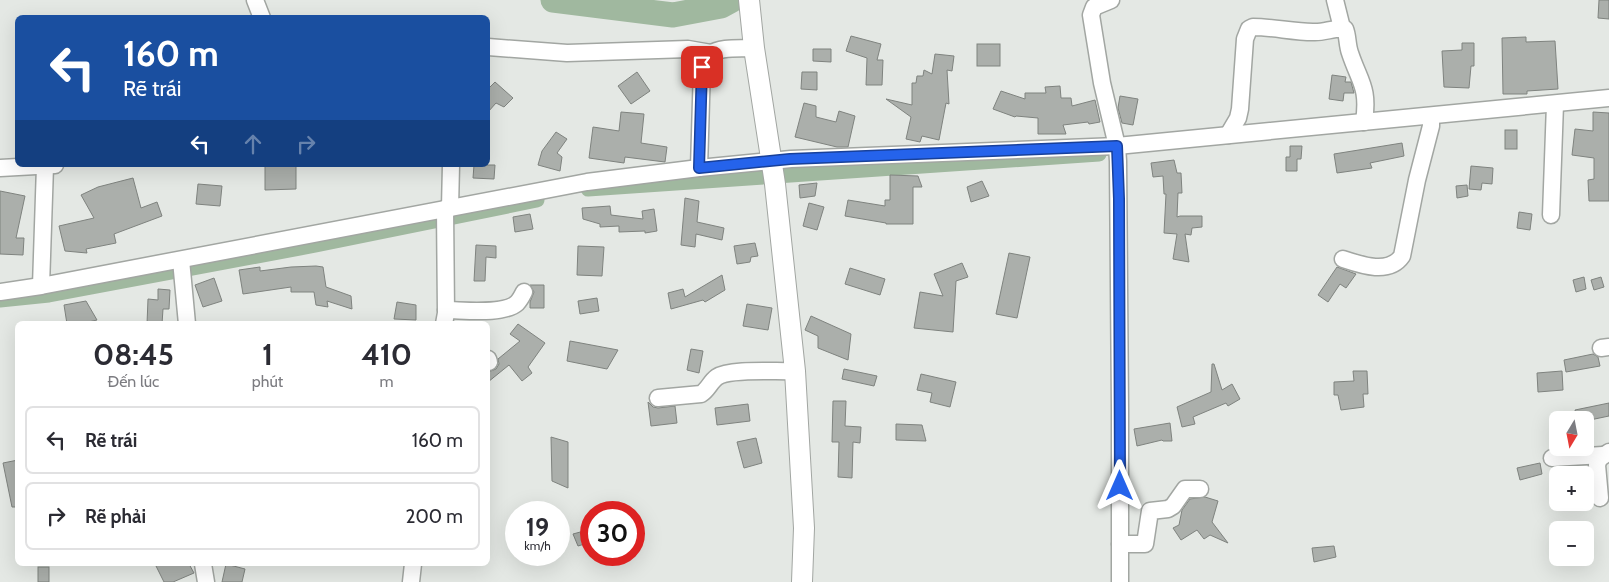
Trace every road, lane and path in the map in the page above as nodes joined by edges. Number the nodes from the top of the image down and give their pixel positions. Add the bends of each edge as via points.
1 (255, 0) edge
2 (1111, 0) edge
3 (1336, 0) edge
4 (750, 7) edge
5 (261, 15) edge
6 (1342, 28) junction
7 (490, 47) edge
8 (754, 48) junction
9 (711, 53) junction
10 (1609, 98) edge
11 (1555, 107) junction
12 (1430, 120) junction
13 (1364, 122) junction
14 (1228, 135) junction
15 (1118, 154) junction
16 (771, 162) junction
17 (25, 167) edge
18 (50, 167) edge
19 (451, 167) edge
20 (0, 168) edge
21 (699, 168) junction
22 (447, 209) junction
23 (1551, 215) dead end
24 (1343, 259) dead end
25 (181, 260) junction
26 (41, 286) junction
27 (0, 292) edge
28 (524, 292) dead end
29 (445, 317) edge
30 (477, 317) edge
31 (187, 321) edge
32 (795, 371) junction
33 (658, 398) dead end
34 (1606, 454) edge
35 (1552, 458) dead end
36 (1200, 489) dead end
37 (1600, 498) dead end
38 (1120, 544) junction
39 (203, 566) edge
40 (414, 566) edge
41 (206, 582) edge
42 (411, 582) edge
43 (802, 582) edge
44 (1120, 582) edge

1 - 5 street
2 - 15 street via 1094,6 1090,15
3 - 6 street
4 - 8 street
6 - 13 street via 1346,31 1348,50 1364,86
6 - 14 street via 1314,32 1264,27 1249,30 1245,39 1240,109
7 - 9 street via 567,53 688,49
8 - 9 street
8 - 16 street
9 - 21 street via 702,67
10 - 11 street
11 - 12 street
11 - 23 street
12 - 13 street
12 - 24 street via 1402,256 1384,267
13 - 14 street
14 - 15 street
15 - 16 street
15 - 38 street
16 - 21 street
16 - 32 street
17 - 20 street
18 - 26 street
19 - 22 street
21 - 22 street via 586,182
22 - 25 street
22 - 29 street
25 - 26 street
25 - 31 street
26 - 27 street
28 - 30 street via 511,306
29 - 30 street
32 - 33 street via 735,372 717,377 701,394
32 - 43 street via 804,528
34 - 35 street
34 - 37 street via 1597,465
36 - 38 street via 1185,489 1173,506 1150,511 1145,544
38 - 44 street
39 - 41 street
40 - 42 street

